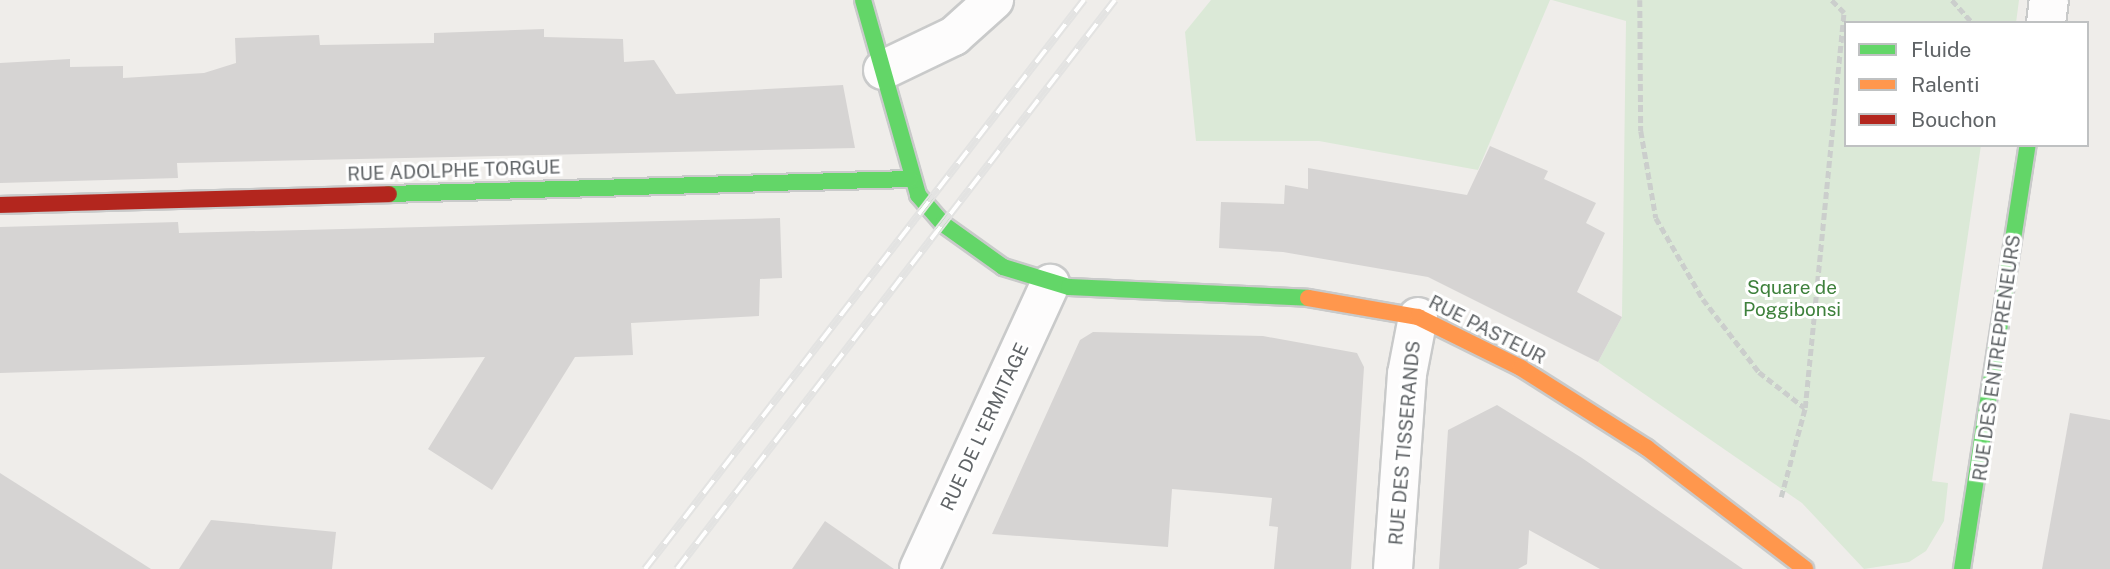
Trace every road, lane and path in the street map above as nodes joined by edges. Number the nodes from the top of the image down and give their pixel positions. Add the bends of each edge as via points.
1 (863, 0) edge
2 (994, 0) edge
3 (1640, 0) edge
4 (1831, 0) edge
5 (1952, 0) edge
6 (2049, 0) edge
7 (1971, 21) edge
8 (2046, 21) edge
9 (883, 69) junction
10 (2028, 147) edge
11 (910, 178) junction
12 (0, 205) edge
13 (1050, 284) junction
14 (1418, 317) junction
15 (1805, 408) junction
16 (1757, 528) junction
17 (919, 569) edge
18 (1393, 569) edge
19 (1805, 569) edge
20 (1962, 569) edge

1 - 9 street, RUE PASTEUR
2 - 9 street via 954,36
3 - 15 path via 1641,131 1656,218 1703,299 1759,372
4 - 15 path via 1844,13
5 - 7 path
6 - 8 street
9 - 11 street, RUE PASTEUR
10 - 20 street, RUE DES ENTREPRENEURS
11 - 12 street, RUE ADOLPHE TORGUE
11 - 13 street, RUE PASTEUR via 926,206 969,245 1003,267
13 - 14 street, RUE PASTEUR via 1279,293
13 - 17 street, RUE DE L'ERMITAGE
14 - 16 street, RUE PASTEUR via 1556,389
14 - 18 street, RUE DES TISSERANDS via 1407,374
15 - 16 path via 1785,491
16 - 19 street, RUE PASTEUR

